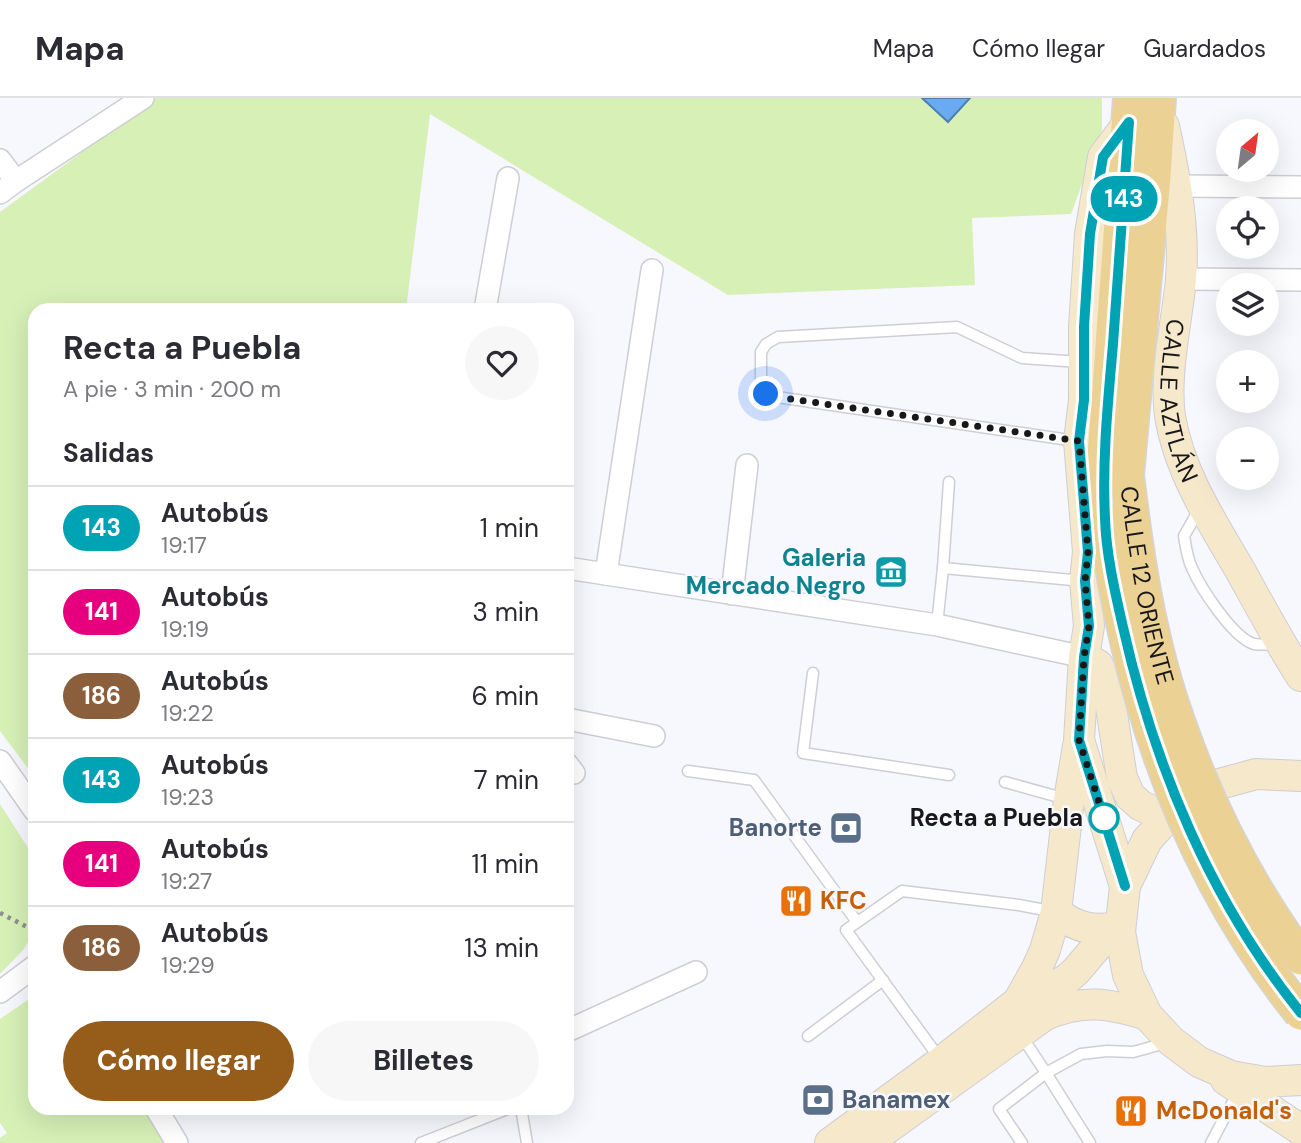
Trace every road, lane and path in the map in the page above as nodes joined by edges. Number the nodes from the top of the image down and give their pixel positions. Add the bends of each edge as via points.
1 (143, 98) edge
2 (1159, 98) edge
3 (1130, 110) edge
4 (0, 160) edge
5 (508, 178) dead end
6 (1175, 186) junction
7 (8, 187) edge
8 (1301, 187) edge
9 (652, 270) dead end
10 (1181, 279) junction
11 (1301, 280) edge
12 (486, 303) edge
13 (1083, 362) junction
14 (1079, 441) junction
15 (747, 465) dead end
16 (949, 482) dead end
17 (1202, 505) junction
18 (943, 568) junction
19 (574, 569) edge
20 (606, 574) junction
21 (1085, 581) junction
22 (732, 594) junction
23 (937, 625) junction
24 (1282, 645) junction
25 (1084, 657) junction
26 (813, 673) dead end
27 (1301, 676) edge
28 (574, 720) edge
29 (654, 736) dead end
30 (1079, 740) junction
31 (0, 761) edge
32 (688, 771) dead end
33 (949, 775) dead end
34 (1301, 776) edge
35 (1006, 782) dead end
36 (1069, 800) junction
37 (28, 801) edge
38 (1173, 811) junction
39 (1125, 886) junction
40 (1056, 912) junction
41 (0, 913) edge
42 (858, 922) junction
43 (28, 927) edge
44 (1120, 930) junction
45 (1301, 958) edge
46 (28, 971) edge
47 (696, 972) dead end
48 (883, 980) junction
49 (0, 992) edge
50 (1018, 1002) junction
51 (1301, 1013) edge
52 (1147, 1015) junction
53 (574, 1028) edge
54 (1020, 1032) junction
55 (808, 1036) dead end
56 (1171, 1041) junction
57 (942, 1061) junction
58 (1199, 1062) junction
59 (1046, 1073) junction
60 (1301, 1080) edge
61 (1239, 1090) junction
62 (160, 1115) edge
63 (492, 1115) edge
64 (522, 1115) edge
65 (1301, 1130) edge
66 (177, 1143) edge
67 (421, 1143) edge
68 (527, 1143) edge
69 (830, 1143) edge
70 (867, 1143) edge
71 (1022, 1143) edge
72 (1090, 1143) edge
73 (1211, 1143) edge

1 - 7 street
2 - 6 main road, CALLE AZTLÁN
2 - 45 main road, CALLE 12 ORIENTE, bridge via 1127,475 1143,586 1164,678 1199,777 1223,830
3 - 13 main road, CALLE 12 ORIENTE via 1103,157 1090,234
3 - 51 main road, CALLE 12 ORIENTE, bridge via 1104,457 1105,520 1117,598 1130,661 1177,800 1230,909
4 - 7 street
5 - 12 street
6 - 8 street
6 - 10 main road, CALLE AZTLÁN via 1182,232
9 - 20 street
10 - 11 street
10 - 17 main road, CALLE AZTLÁN via 1170,415 1183,463
13 - 14 main road, CALLE 12 ORIENTE
13 - 14 lane via 1022,358 957,327 778,337 761,352 761,387 766,394
14 - 21 main road, CALLE 12 ORIENTE via 1088,552
15 - 22 street
16 - 18 lane
17 - 24 main road, CALLE AZTLÁN
17 - 24 lane via 1184,536 1191,567 1203,590 1236,631 1252,643
18 - 21 lane
18 - 23 lane
19 - 20 street
20 - 22 street
21 - 25 main road, CALLE 12 ORIENTE via 1089,626
22 - 23 street
23 - 25 street
24 - 27 main road, CALLE AZTLÁN
25 - 30 main road, CALLE 12 ORIENTE
25 - 38 main road via 1098,665 1107,682 1122,778 1130,796 1150,810
26 - 33 lane via 803,753
28 - 29 street
30 - 36 main road
30 - 39 main road, CALLE 12 ORIENTE
31 - 37 street
32 - 42 lane via 754,780
34 - 38 main road via 1256,774 1212,786
35 - 36 lane
36 - 40 main road
38 - 39 main road via 1147,840
39 - 44 main road
40 - 42 lane via 902,891
40 - 44 main road via 1084,928
40 - 50 main road via 1045,950
41 - 43 path
42 - 48 lane via 846,930
44 - 50 main road via 1099,944 1067,979
44 - 52 main road via 1128,975
46 - 49 street
47 - 53 street
48 - 55 lane
48 - 57 lane
50 - 57 main road
52 - 54 main road via 1109,1004 1074,1005
52 - 56 main road
54 - 59 lane
54 - 70 main road
56 - 58 main road
56 - 59 lane via 1133,1052 1081,1054
57 - 69 main road
58 - 60 main road via 1231,1076 1265,1082
58 - 61 main road
59 - 71 lane via 999,1109
59 - 72 lane
61 - 65 main road
61 - 73 lane
62 - 66 street
63 - 67 lane
64 - 68 lane

